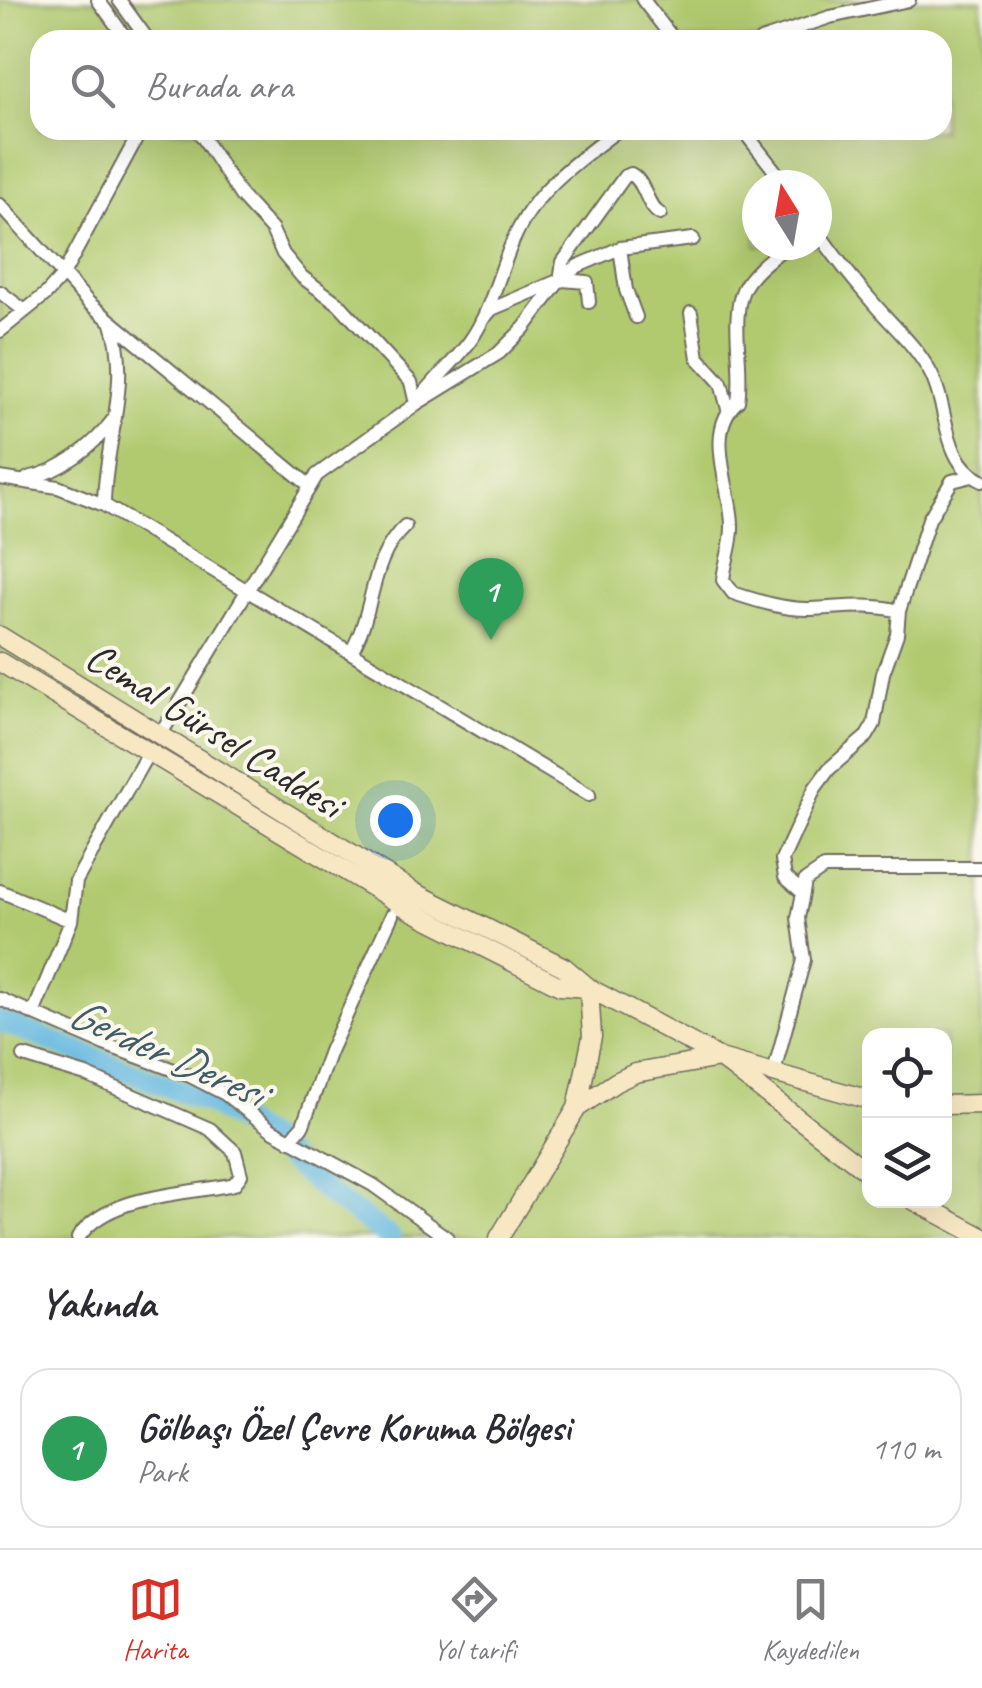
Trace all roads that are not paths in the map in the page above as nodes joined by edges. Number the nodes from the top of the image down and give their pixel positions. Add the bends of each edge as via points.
1 (98, 0) edge
2 (118, 0) edge
3 (643, 0) edge
4 (908, 0) edge
5 (120, 30) edge
6 (140, 30) edge
7 (666, 30) edge
8 (790, 30) edge
9 (135, 140) edge
10 (205, 140) edge
11 (605, 140) edge
12 (751, 140) edge
13 (774, 170) edge
14 (0, 204) edge
15 (660, 214) dead end
16 (693, 239) dead end
17 (620, 248) junction
18 (832, 253) edge
19 (773, 260) edge
20 (63, 275) junction
21 (560, 280) junction
22 (0, 292) edge
23 (590, 302) dead end
24 (25, 311) junction
25 (691, 313) dead end
26 (636, 317) dead end
27 (112, 322) junction
28 (478, 324) junction
29 (0, 331) edge
30 (416, 404) junction
31 (728, 409) junction
32 (113, 419) junction
33 (0, 478) edge
34 (21, 479) junction
35 (977, 479) edge
36 (310, 486) junction
37 (104, 504) junction
38 (405, 526) dead end
39 (248, 588) junction
40 (899, 611) junction
41 (0, 636) edge
42 (351, 652) junction
43 (0, 662) edge
44 (159, 737) junction
45 (148, 754) junction
46 (589, 796) dead end
47 (982, 868) edge
48 (0, 891) edge
49 (803, 893) junction
50 (392, 915) dead end
51 (71, 921) junction
52 (589, 988) junction
53 (0, 999) edge
54 (33, 1014) junction
55 (24, 1056) dead end
56 (720, 1058) junction
57 (773, 1075) junction
58 (862, 1098) edge
59 (982, 1104) edge
60 (952, 1105) edge
61 (577, 1108) junction
62 (290, 1142) junction
63 (862, 1168) edge
64 (928, 1208) edge
65 (78, 1238) edge
66 (446, 1238) edge
67 (499, 1238) edge
68 (982, 1238) edge

1 - 5 street
2 - 6 street
3 - 7 street
4 - 8 street
9 - 20 street
10 - 30 street via 302,277 339,304 412,382
11 - 28 street via 544,189
12 - 13 street
14 - 20 street
15 - 21 street via 638,178 625,176 564,262
16 - 17 street
17 - 21 street
17 - 26 street
18 - 35 street via 930,371 949,441
19 - 31 street via 744,290 741,385
20 - 24 street
20 - 27 street
21 - 23 street via 587,282
21 - 28 street via 492,310
21 - 30 street via 498,353
22 - 24 street
24 - 29 street
25 - 31 street via 698,358 720,383
27 - 32 street via 120,368
27 - 36 street
28 - 30 street
30 - 36 street via 342,454
31 - 40 street via 721,440 733,527 726,588 789,608
32 - 34 street via 85,449 40,476
32 - 37 street
33 - 34 street
34 - 37 street
35 - 40 street via 958,477 936,505
36 - 39 street
37 - 39 street
38 - 42 street via 381,554 364,632
39 - 42 street
39 - 44 street
40 - 49 street via 874,724 815,788 782,860 785,876
41 - 44 street, Cemal Gürsel Caddesi
42 - 46 street
43 - 45 street, Cemal Gürsel Caddesi
44 - 52 street, Cemal Gürsel Caddesi via 414,892 564,967
45 - 51 street via 76,881
45 - 52 street, Cemal Gürsel Caddesi via 410,910 560,986
47 - 49 street via 824,868 806,881
48 - 51 street
49 - 57 street via 798,918 804,960
50 - 62 street
51 - 54 street
52 - 56 street
52 - 61 street via 592,1037
53 - 54 street
54 - 62 street via 190,1076
55 - 65 street via 210,1129 229,1143 240,1164 242,1176 234,1184 117,1208 93,1220
56 - 57 street
56 - 61 street via 635,1073
56 - 63 street
57 - 58 street
59 - 60 street
61 - 67 street
62 - 66 street via 373,1185
64 - 68 street

